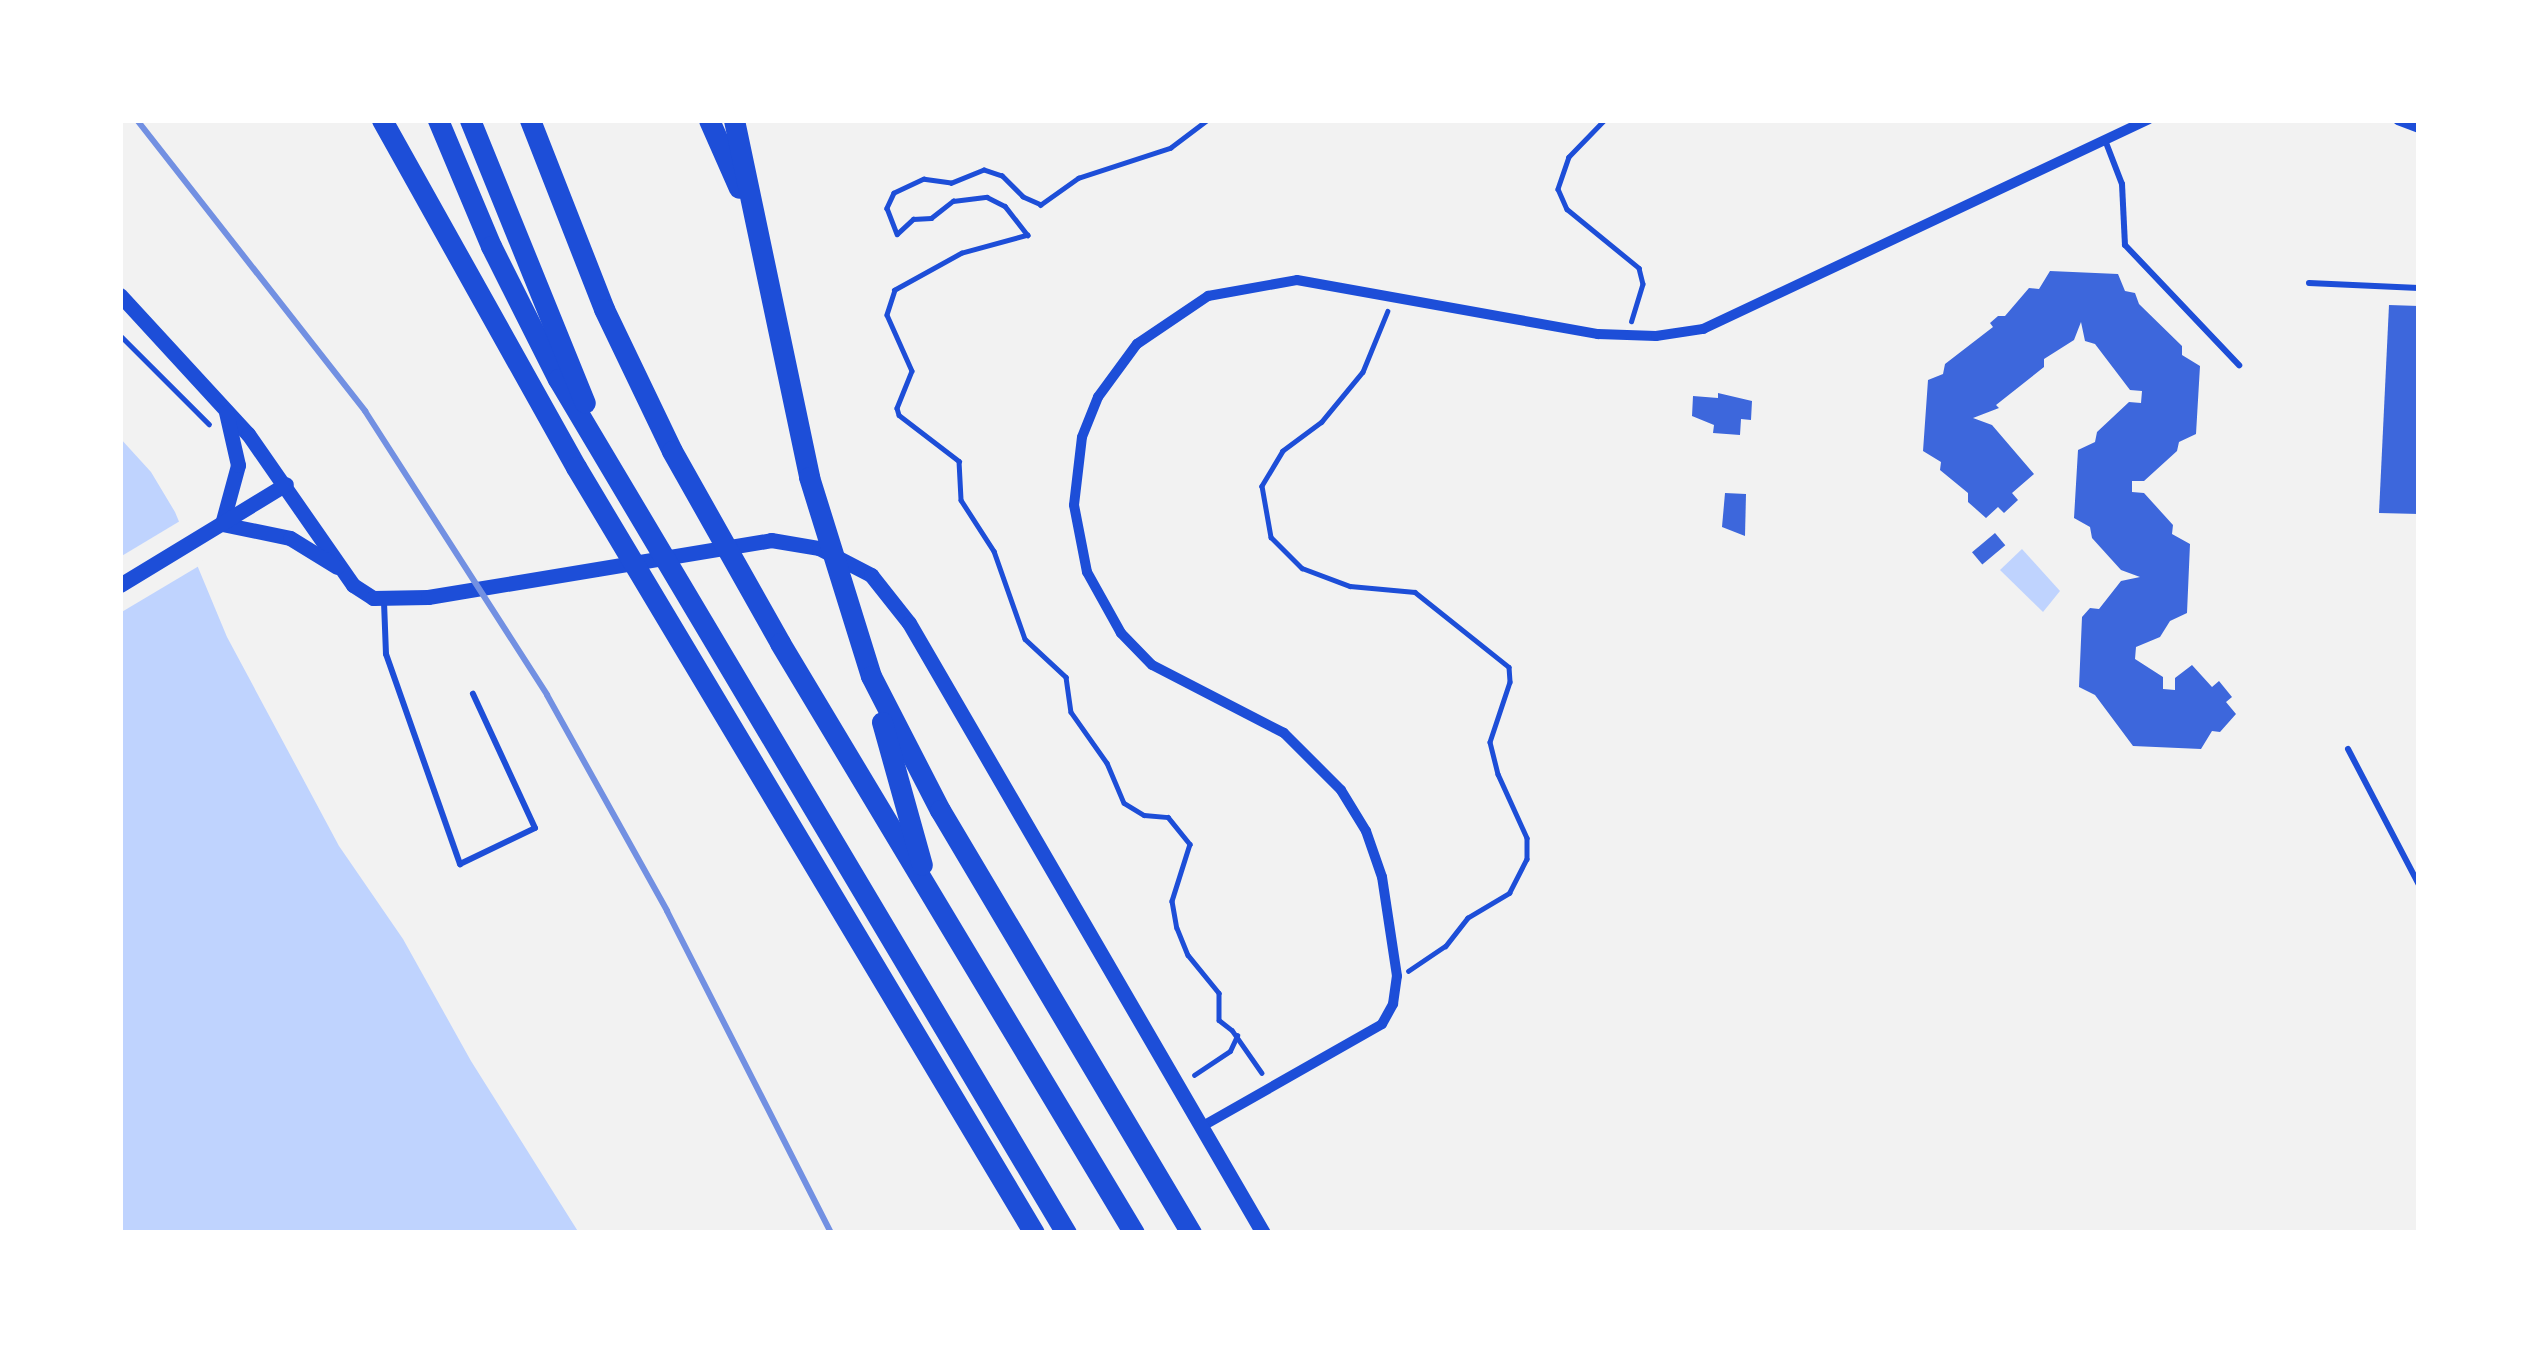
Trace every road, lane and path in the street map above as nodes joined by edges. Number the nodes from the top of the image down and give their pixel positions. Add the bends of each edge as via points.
1 (382, 120) edge
2 (439, 120) edge
3 (470, 120) edge
4 (530, 120) edge
5 (709, 120) edge
6 (734, 120) edge
7 (1208, 120) edge
8 (1605, 120) edge
9 (2148, 120) edge
10 (2398, 120) edge
11 (2419, 128) edge
12 (2105, 140) junction
13 (755, 227) junction
14 (2308, 283) dead end
15 (2419, 288) edge
16 (1393, 294) junction
17 (120, 295) edge
18 (120, 335) edge
19 (1627, 336) junction
20 (2239, 365) dead end
21 (225, 409) junction
22 (214, 430) dead end
23 (608, 462) junction
24 (286, 484) junction
25 (217, 528) junction
26 (344, 573) junction
27 (120, 585) edge
28 (384, 601) junction
29 (871, 676) junction
30 (472, 694) dead end
31 (2348, 749) dead end
32 (2419, 885) edge
33 (931, 895) junction
34 (1397, 976) junction
35 (1237, 1036) junction
36 (1175, 1084) junction
37 (1270, 1087) junction
38 (1201, 1127) junction
39 (1032, 1233) edge
40 (1066, 1233) edge
41 (1134, 1233) edge
42 (1191, 1233) edge
43 (1263, 1233) edge

1 - 39 highway via 576,467
2 - 23 highway via 514,296
3 - 23 highway
4 - 33 highway via 604,309 672,451
5 - 13 highway
6 - 13 highway
7 - 35 path via 1171,148 1079,178 1041,205 984,170 951,183 924,179 895,193 886,208 897,234 953,201 987,197 1028,235 962,254 895,290 887,315 912,371 899,415 955,454 962,500 994,551 1025,639 1066,677 1071,712 1124,803 1168,818 1190,844 1174,920 1188,955 1219,993 1219,1020
8 - 19 path via 1569,157 1558,189 1567,209 1642,274
9 - 12 street
10 - 11 street
12 - 19 street via 1702,329
12 - 20 lane via 2122,184 2125,245
13 - 29 highway via 809,477
14 - 15 lane
16 - 19 street
16 - 34 path via 1363,372 1322,422 1283,451 1262,486 1271,538 1302,568 1350,586 1415,592 1509,667 1490,742 1527,838 1527,859 1510,893 1468,918 1422,966
16 - 34 street via 1276,281 1208,296 1172,316 1137,344 1097,398 1082,437 1074,505 1087,572 1138,652 1172,679 1284,734 1341,790 1382,877
17 - 21 main road
18 - 22 path
21 - 24 main road
21 - 25 main road via 238,465
23 - 40 highway
24 - 25 main road
24 - 26 main road
25 - 26 main road via 290,538
25 - 27 main road
26 - 28 main road
28 - 30 lane via 386,654 460,864 536,828
28 - 36 main road via 751,541 795,542 847,560 885,589 909,623
29 - 33 highway
29 - 42 highway via 940,810
31 - 32 lane
33 - 41 highway
34 - 37 street via 1382,1024
35 - 36 path via 1221,1058
35 - 37 path
36 - 38 main road
37 - 38 street
38 - 43 main road

